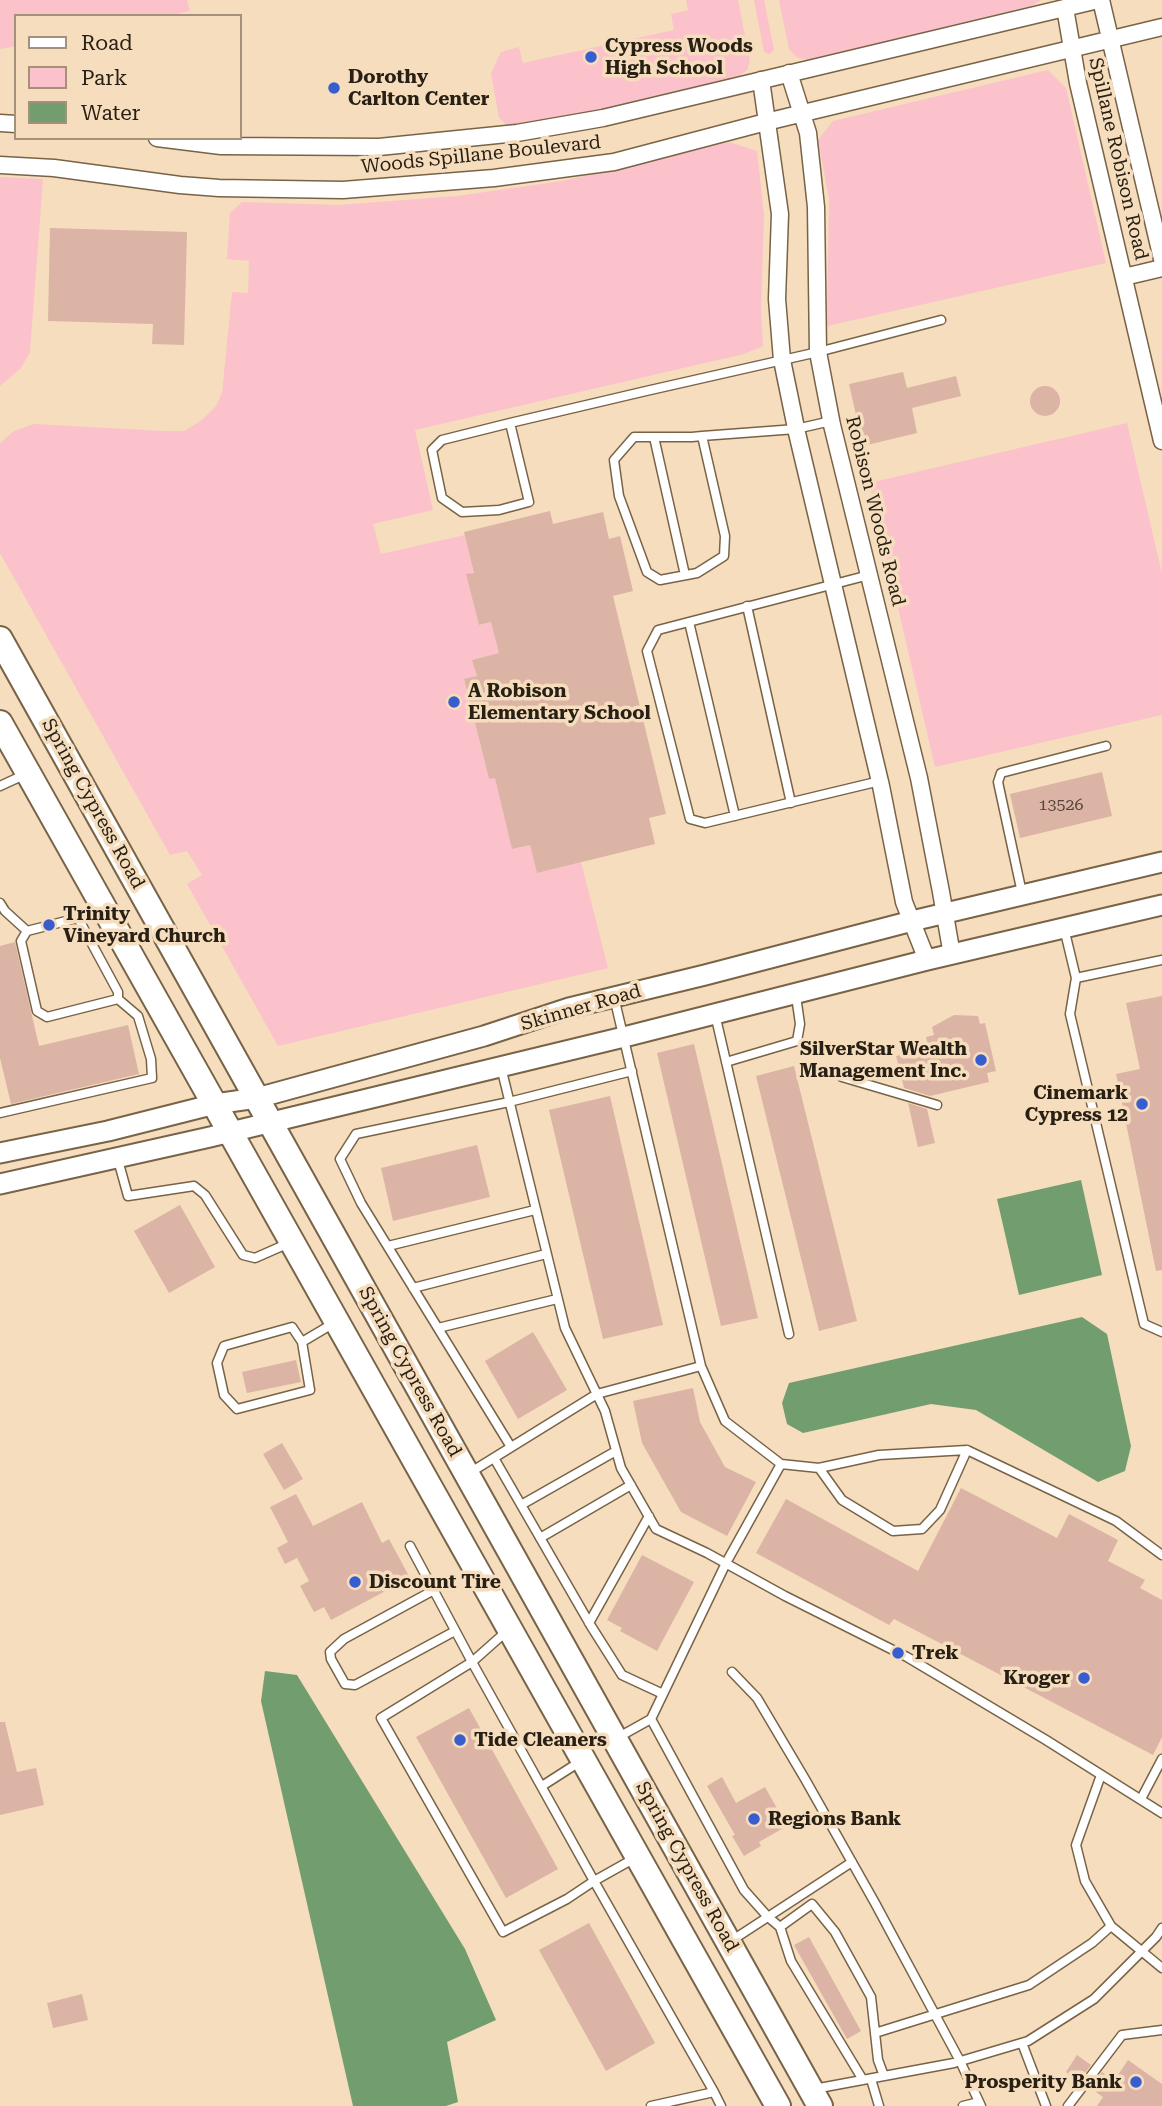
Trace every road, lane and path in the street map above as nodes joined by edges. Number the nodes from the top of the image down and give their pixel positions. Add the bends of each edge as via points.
1 (1099, 0) edge
2 (1065, 8) junction
3 (1162, 27) edge
4 (1111, 40) junction
5 (1072, 49) junction
6 (789, 73) junction
7 (761, 80) junction
8 (801, 114) junction
9 (766, 122) junction
10 (173, 140) edge
11 (0, 165) edge
12 (1162, 259) edge
13 (1162, 268) edge
14 (1124, 277) junction
15 (941, 320) dead end
16 (818, 352) junction
17 (782, 360) junction
18 (831, 421) junction
19 (510, 424) junction
20 (796, 429) junction
21 (702, 436) junction
22 (654, 437) junction
23 (1162, 441) edge
24 (685, 575) junction
25 (869, 575) junction
26 (833, 583) junction
27 (747, 606) junction
28 (689, 622) junction
29 (0, 639) edge
30 (0, 723) edge
31 (1106, 746) dead end
32 (64, 752) junction
33 (28, 773) junction
34 (880, 780) junction
35 (0, 786) edge
36 (791, 803) junction
37 (735, 816) junction
38 (1162, 862) edge
39 (1023, 896) junction
40 (0, 903) edge
41 (1162, 905) edge
42 (103, 906) junction
43 (945, 913) junction
44 (78, 918) junction
45 (912, 921) junction
46 (1064, 928) junction
47 (27, 931) junction
48 (952, 955) junction
49 (927, 960) junction
50 (1162, 960) edge
51 (1076, 978) junction
52 (796, 994) junction
53 (614, 997) junction
54 (118, 999) junction
55 (715, 1014) junction
56 (624, 1037) junction
57 (726, 1062) junction
58 (500, 1067) junction
59 (632, 1071) junction
60 (842, 1077) dead end
61 (257, 1098) junction
62 (509, 1102) junction
63 (215, 1104) junction
64 (937, 1105) dead end
65 (0, 1112) edge
66 (271, 1122) junction
67 (230, 1132) junction
68 (0, 1153) edge
69 (118, 1159) junction
70 (0, 1184) edge
71 (535, 1210) junction
72 (292, 1241) junction
73 (387, 1246) junction
74 (546, 1255) junction
75 (413, 1288) junction
76 (557, 1299) junction
77 (337, 1322) junction
78 (438, 1328) junction
79 (1162, 1332) edge
80 (789, 1334) dead end
81 (302, 1342) junction
82 (701, 1366) junction
83 (597, 1394) junction
84 (511, 1447) junction
85 (967, 1450) junction
86 (616, 1451) junction
87 (494, 1458) junction
88 (782, 1464) junction
89 (819, 1468) junction
90 (468, 1474) junction
91 (631, 1485) junction
92 (430, 1487) junction
93 (521, 1505) junction
94 (649, 1516) junction
95 (540, 1538) junction
96 (410, 1546) dead end
97 (1162, 1555) edge
98 (726, 1563) junction
99 (434, 1590) junction
100 (589, 1623) junction
101 (509, 1628) junction
102 (455, 1631) junction
103 (472, 1662) junction
104 (732, 1672) dead end
105 (663, 1694) junction
106 (651, 1719) junction
107 (615, 1739) junction
108 (1162, 1759) edge
109 (583, 1760) junction
110 (1101, 1774) junction
111 (542, 1787) junction
112 (1141, 1800) junction
113 (1162, 1813) edge
114 (638, 1856) junction
115 (852, 1862) junction
116 (594, 1881) junction
117 (768, 1917) junction
118 (1111, 1926) junction
119 (780, 1927) junction
120 (1162, 1928) edge
121 (729, 1942) junction
122 (1142, 1951) junction
123 (1162, 1968) edge
124 (935, 2014) junction
125 (1162, 2029) edge
126 (875, 2033) junction
127 (1022, 2043) junction
128 (960, 2061) junction
129 (884, 2076) junction
130 (867, 2080) junction
131 (714, 2091) junction
132 (815, 2098) edge
133 (980, 2104) edge
134 (651, 2106) edge
135 (721, 2106) edge
136 (778, 2106) edge
137 (789, 2106) edge
138 (879, 2106) edge
139 (963, 2106) edge
140 (1046, 2106) edge
141 (1068, 2106) edge

1 - 2 street, Woods Spillane Boulevard
1 - 4 street, Spillane Robison Road
2 - 5 street, Spillane Robison Road
2 - 6 street, Woods Spillane Boulevard
3 - 4 street, Woods Spillane Boulevard
4 - 5 street, Woods Spillane Boulevard
4 - 12 street, Spillane Robison Road
5 - 8 street, Woods Spillane Boulevard
5 - 14 street, Spillane Robison Road
6 - 7 street, Woods Spillane Boulevard
6 - 8 street, Robison Woods Road
7 - 9 street
7 - 10 street, Woods Spillane Boulevard via 603,118 475,138 379,147 221,146
8 - 9 street, Woods Spillane Boulevard
8 - 16 street, Robison Woods Road via 808,132 816,207
9 - 11 street, Woods Spillane Boulevard via 614,162 494,178 343,190 219,188
9 - 17 street via 780,214 777,299
13 - 14 street
14 - 23 street, Spillane Robison Road
15 - 16 lane
16 - 17 lane
16 - 18 street, Robison Woods Road
17 - 19 lane
17 - 20 street
18 - 20 lane
18 - 25 street, Robison Woods Road
19 - 19 lane via 442,440 432,450 442,498 463,512 530,502
20 - 21 lane
20 - 26 street
21 - 22 lane
21 - 24 lane via 725,536 724,556
22 - 24 lane
22 - 24 lane via 634,437 614,460 619,496 647,572 660,580
25 - 26 lane
25 - 43 street, Robison Woods Road via 919,778
26 - 27 lane
26 - 34 street
27 - 28 lane
27 - 36 lane
28 - 37 lane
28 - 37 lane via 658,630 647,651 690,819 705,823
29 - 32 main road, Spring Cypress Road
30 - 33 main road, Spring Cypress Road
31 - 39 lane via 1001,773 998,782
32 - 33 main road
32 - 61 main road, Spring Cypress Road
33 - 35 lane
33 - 42 main road, Spring Cypress Road
34 - 36 lane
34 - 45 street via 904,902
36 - 37 lane
38 - 39 street, Skinner Road
39 - 43 street, Skinner Road
40 - 47 lane
41 - 46 street, Skinner Road
42 - 44 lane
42 - 63 main road, Spring Cypress Road
43 - 45 street, Skinner Road
43 - 48 street, Robison Woods Road
44 - 47 lane
44 - 54 lane
45 - 49 street
45 - 53 street, Skinner Road
46 - 48 street, Skinner Road
46 - 51 lane
47 - 54 lane via 20,941 37,1011 47,1017
48 - 49 street, Skinner Road
49 - 52 street, Skinner Road
50 - 51 lane
51 - 79 lane via 1070,1014 1144,1324
52 - 55 street, Skinner Road
52 - 57 lane via 797,1041
53 - 56 lane
53 - 61 street, Skinner Road
54 - 65 lane via 138,1016 152,1079
55 - 56 street, Skinner Road
55 - 57 lane
56 - 58 street, Skinner Road
56 - 59 lane
57 - 80 lane
58 - 62 lane
58 - 66 street, Skinner Road
59 - 62 lane
59 - 82 lane
60 - 64 lane
61 - 63 street, Skinner Road
61 - 66 main road, Spring Cypress Road
62 - 71 lane
62 - 73 lane via 356,1134 340,1159
63 - 67 main road, Spring Cypress Road
63 - 68 street, Skinner Road
66 - 67 street, Skinner Road
66 - 90 main road, Spring Cypress Road
67 - 69 street, Skinner Road
67 - 72 main road, Spring Cypress Road
69 - 70 street, Skinner Road
69 - 72 lane via 128,1196 194,1186 205,1195 243,1255 255,1258
71 - 73 lane
71 - 74 lane
72 - 77 main road, Spring Cypress Road
73 - 75 lane
74 - 75 lane
74 - 76 lane
75 - 78 lane
76 - 78 lane
76 - 83 lane via 565,1328
77 - 81 lane
77 - 92 main road, Spring Cypress Road
78 - 84 lane
81 - 81 lane via 310,1390 237,1409 224,1395 217,1363 224,1346 292,1327
82 - 83 lane
82 - 88 lane via 725,1421
83 - 84 lane
83 - 86 lane
84 - 87 lane
85 - 89 lane via 879,1455
85 - 89 lane via 940,1510 922,1529 893,1531 842,1500
85 - 97 lane via 1116,1521
86 - 91 lane
86 - 93 lane
87 - 90 lane
87 - 93 lane
88 - 89 lane
88 - 98 lane
90 - 92 main road
90 - 107 main road, Spring Cypress Road
91 - 94 lane
91 - 95 lane
92 - 101 main road, Spring Cypress Road
93 - 95 lane
94 - 98 lane via 656,1529
94 - 100 lane
95 - 100 lane
96 - 99 lane
98 - 105 lane
98 - 110 lane via 907,1657
99 - 102 lane
99 - 102 lane via 344,1639 330,1652 331,1659 345,1684 355,1685
100 - 105 lane via 622,1675
101 - 103 lane
101 - 109 main road, Spring Cypress Road
102 - 103 lane
103 - 111 lane
103 - 116 lane via 380,1718 503,1932
104 - 115 lane via 757,1698
105 - 106 lane
106 - 107 lane
106 - 117 lane via 744,1890
107 - 109 main road
107 - 121 main road, Spring Cypress Road
108 - 112 lane
109 - 111 lane
109 - 114 main road, Spring Cypress Road
110 - 112 lane
110 - 118 lane via 1076,1845 1085,1881
111 - 116 lane
112 - 113 lane
114 - 116 lane
114 - 136 main road, Spring Cypress Road
115 - 117 lane
115 - 124 lane
116 - 131 lane
117 - 119 lane
117 - 121 lane
118 - 122 lane
118 - 124 lane via 1029,1985
119 - 126 lane via 812,1904 835,1932 871,1997
119 - 130 lane via 791,1961
120 - 122 lane
121 - 132 main road, Spring Cypress Road
122 - 123 lane
122 - 127 lane via 1094,1999
124 - 126 lane
124 - 128 lane
125 - 141 lane via 1122,2035
126 - 129 lane
127 - 128 lane
127 - 140 lane
128 - 129 lane
128 - 133 lane
129 - 130 lane
130 - 132 lane
130 - 138 lane
131 - 134 lane
131 - 135 lane
132 - 137 main road
133 - 139 lane

